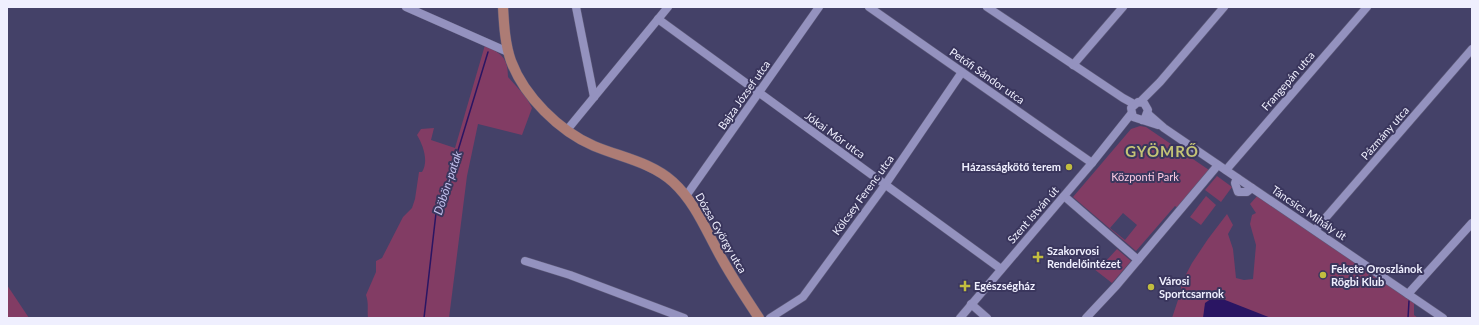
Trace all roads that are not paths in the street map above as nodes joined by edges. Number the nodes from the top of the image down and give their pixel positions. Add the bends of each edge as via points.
1 (406, 7) edge
2 (503, 7) edge
3 (576, 7) edge
4 (668, 7) edge
5 (819, 7) edge
6 (869, 7) edge
7 (987, 7) edge
8 (1123, 7) edge
9 (1224, 7) edge
10 (1368, 7) edge
11 (658, 19) junction
12 (1472, 49) edge
13 (508, 52) junction
14 (1073, 65) junction
15 (962, 72) junction
16 (759, 93) junction
17 (594, 97) junction
18 (1138, 111) junction
19 (567, 130) junction
20 (1092, 163) junction
21 (1218, 165) junction
22 (1226, 170) junction
23 (885, 185) junction
24 (686, 196) junction
25 (1064, 196) junction
26 (1472, 223) edge
27 (1314, 230) junction
28 (1138, 260) junction
29 (525, 261) dead end
30 (1001, 269) junction
31 (1408, 294) junction
32 (972, 304) junction
33 (684, 318) edge
34 (759, 318) edge
35 (770, 318) edge
36 (960, 318) edge
37 (987, 318) edge
38 (1086, 318) edge
39 (1443, 318) edge

1 - 13 street
2 - 13 main road, Dózsa György utca
3 - 17 street
4 - 11 street
5 - 16 street, Bajza József utca
6 - 15 street, Petőfi Sándor utca
7 - 14 street
8 - 14 street
9 - 18 street via 1151,91
10 - 22 street, Frangepán utca
11 - 16 street, Jókai Mór utca
11 - 17 street
12 - 27 street, Pázmány utca
13 - 19 main road, Dózsa György utca via 521,82 542,107
14 - 18 street
15 - 20 street, Petőfi Sándor utca
15 - 23 street, Kölcsey Ferenc utca
16 - 23 street, Jókai Mór utca
16 - 24 street, Bajza József utca
17 - 19 street
18 - 20 street, Szent István út via 1122,126
18 - 21 street
19 - 24 main road, Dózsa György utca via 594,146 660,172 673,181
20 - 25 street, Szent István út
21 - 22 street
21 - 28 street
22 - 27 street, Táncsics Mihály út via 1236,178 1238,192 1247,192 1252,188
23 - 30 street, Jókai Mór utca
23 - 35 street, Kölcsey Ferenc utca via 803,297
24 - 34 main road, Dózsa György utca
25 - 28 street
25 - 30 street, Szent István út
26 - 31 street
27 - 31 street, Táncsics Mihály út
28 - 38 street
29 - 33 street via 570,275
30 - 32 street, Szent István út
31 - 39 street, Táncsics Mihály út
32 - 36 street, Szent István út
32 - 37 street

